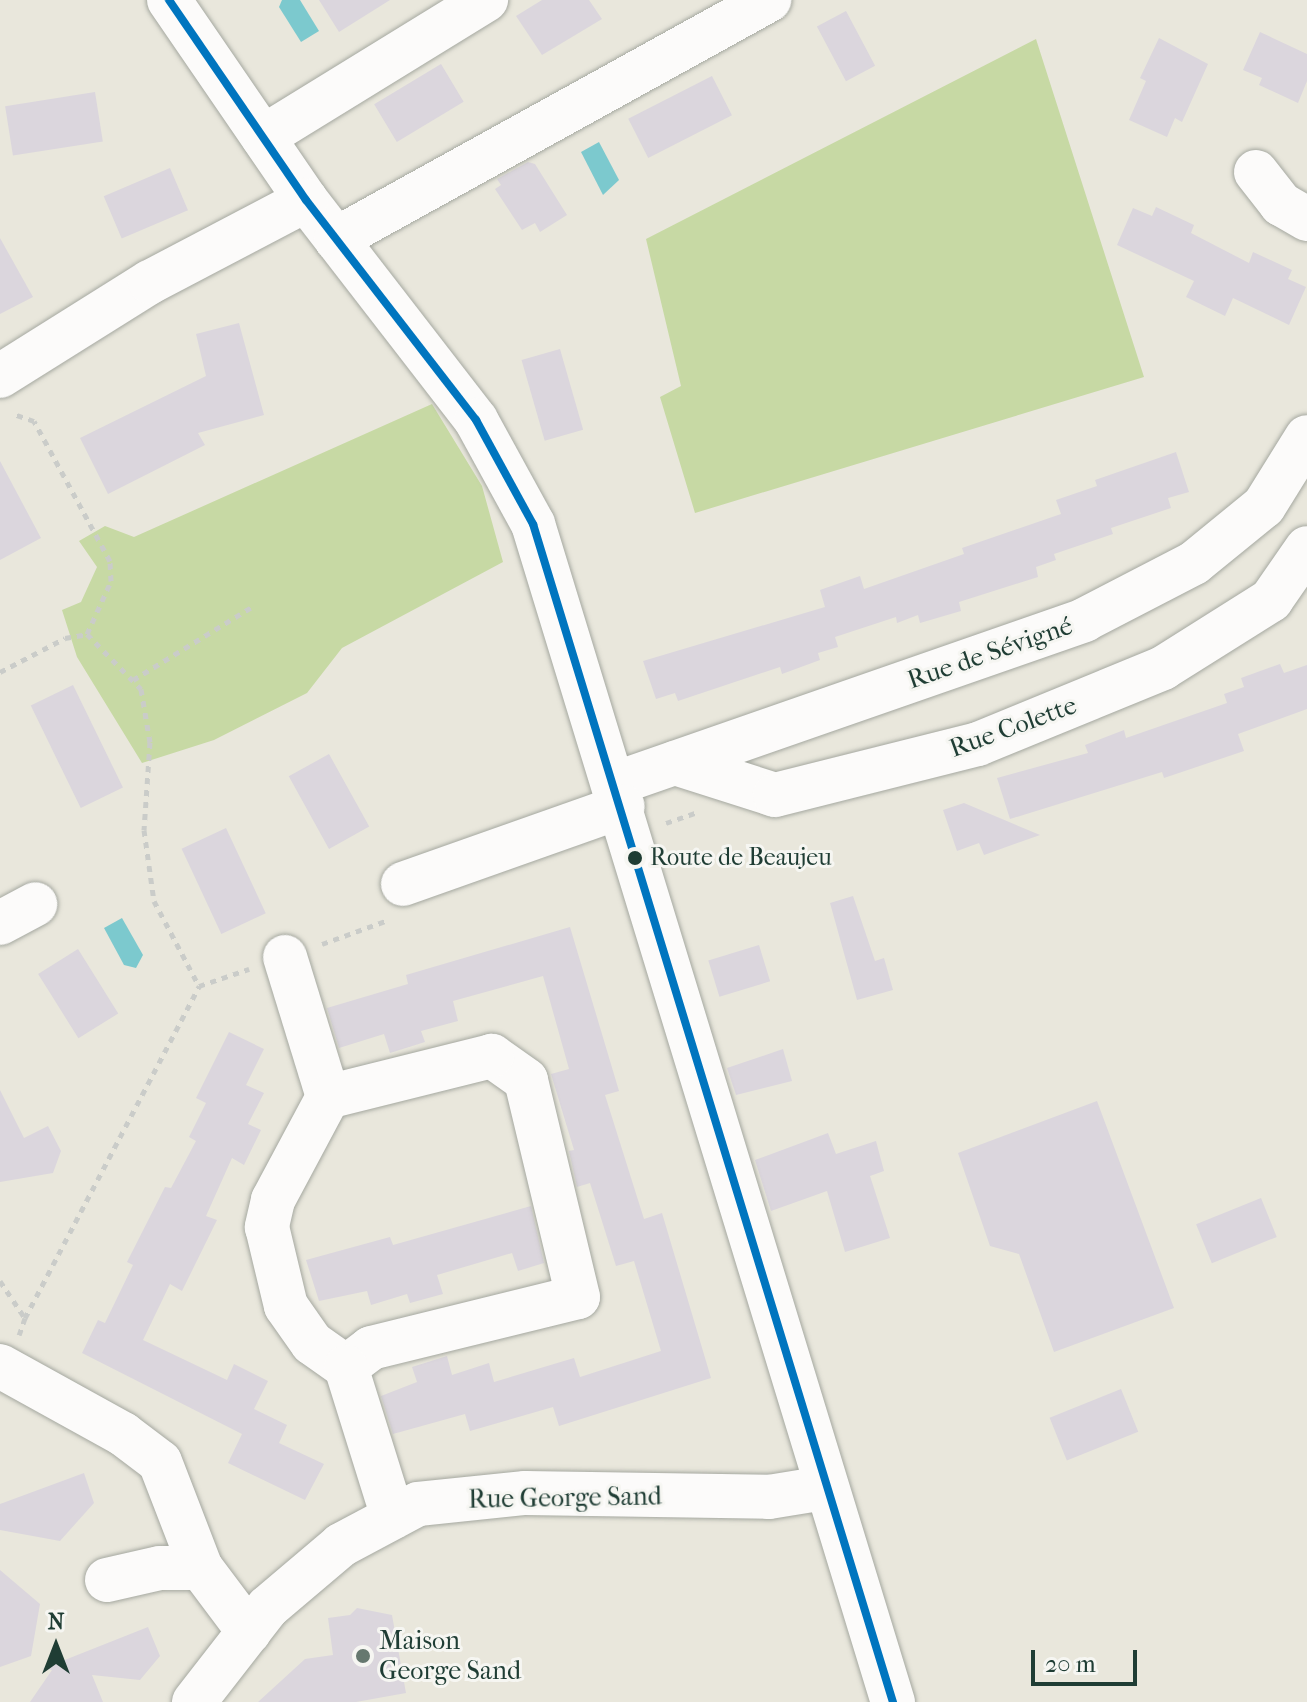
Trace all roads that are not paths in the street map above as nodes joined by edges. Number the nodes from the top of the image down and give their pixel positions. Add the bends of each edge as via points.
1 (169, 0) edge
2 (486, 0) edge
3 (769, 0) edge
4 (263, 137) junction
5 (1256, 172) dead end
6 (306, 200) junction
7 (1307, 219) edge
8 (336, 239) junction
9 (0, 376) edge
10 (1307, 437) edge
11 (1307, 548) edge
12 (675, 763) junction
13 (624, 808) junction
14 (397, 902) road end
15 (285, 957) road end
16 (328, 1097) junction
17 (346, 1367) junction
18 (2, 1373) edge
19 (824, 1488) junction
20 (393, 1517) junction
21 (201, 1568) junction
22 (107, 1580) dead end
23 (249, 1632) junction
24 (194, 1702) edge
25 (893, 1702) edge

1 - 4 street
2 - 4 street
3 - 8 street
4 - 6 street
5 - 7 street via 1281,204
6 - 8 street
6 - 9 street via 150,282
8 - 13 street via 476,420 533,524
10 - 12 street, Rue de Sévigné via 1264,506 1194,563 1084,620
11 - 12 street, Rue Colette via 1271,600 1163,668 978,744 775,795
12 - 13 street, Rue de Sévigné
13 - 14 street, Rue de Sévigné
13 - 19 street
15 - 16 street
16 - 17 street via 273,1200 267,1227 286,1306 312,1343
16 - 17 street via 492,1056 526,1080 578,1297 371,1348
17 - 20 street
18 - 21 street via 123,1434 160,1462
19 - 20 street, Rue George Sand via 769,1497 525,1493 418,1504
19 - 25 street
20 - 23 street, Rue George Sand via 341,1545 268,1607
21 - 22 street via 160,1568
21 - 23 street
23 - 24 street, Rue George Sand

